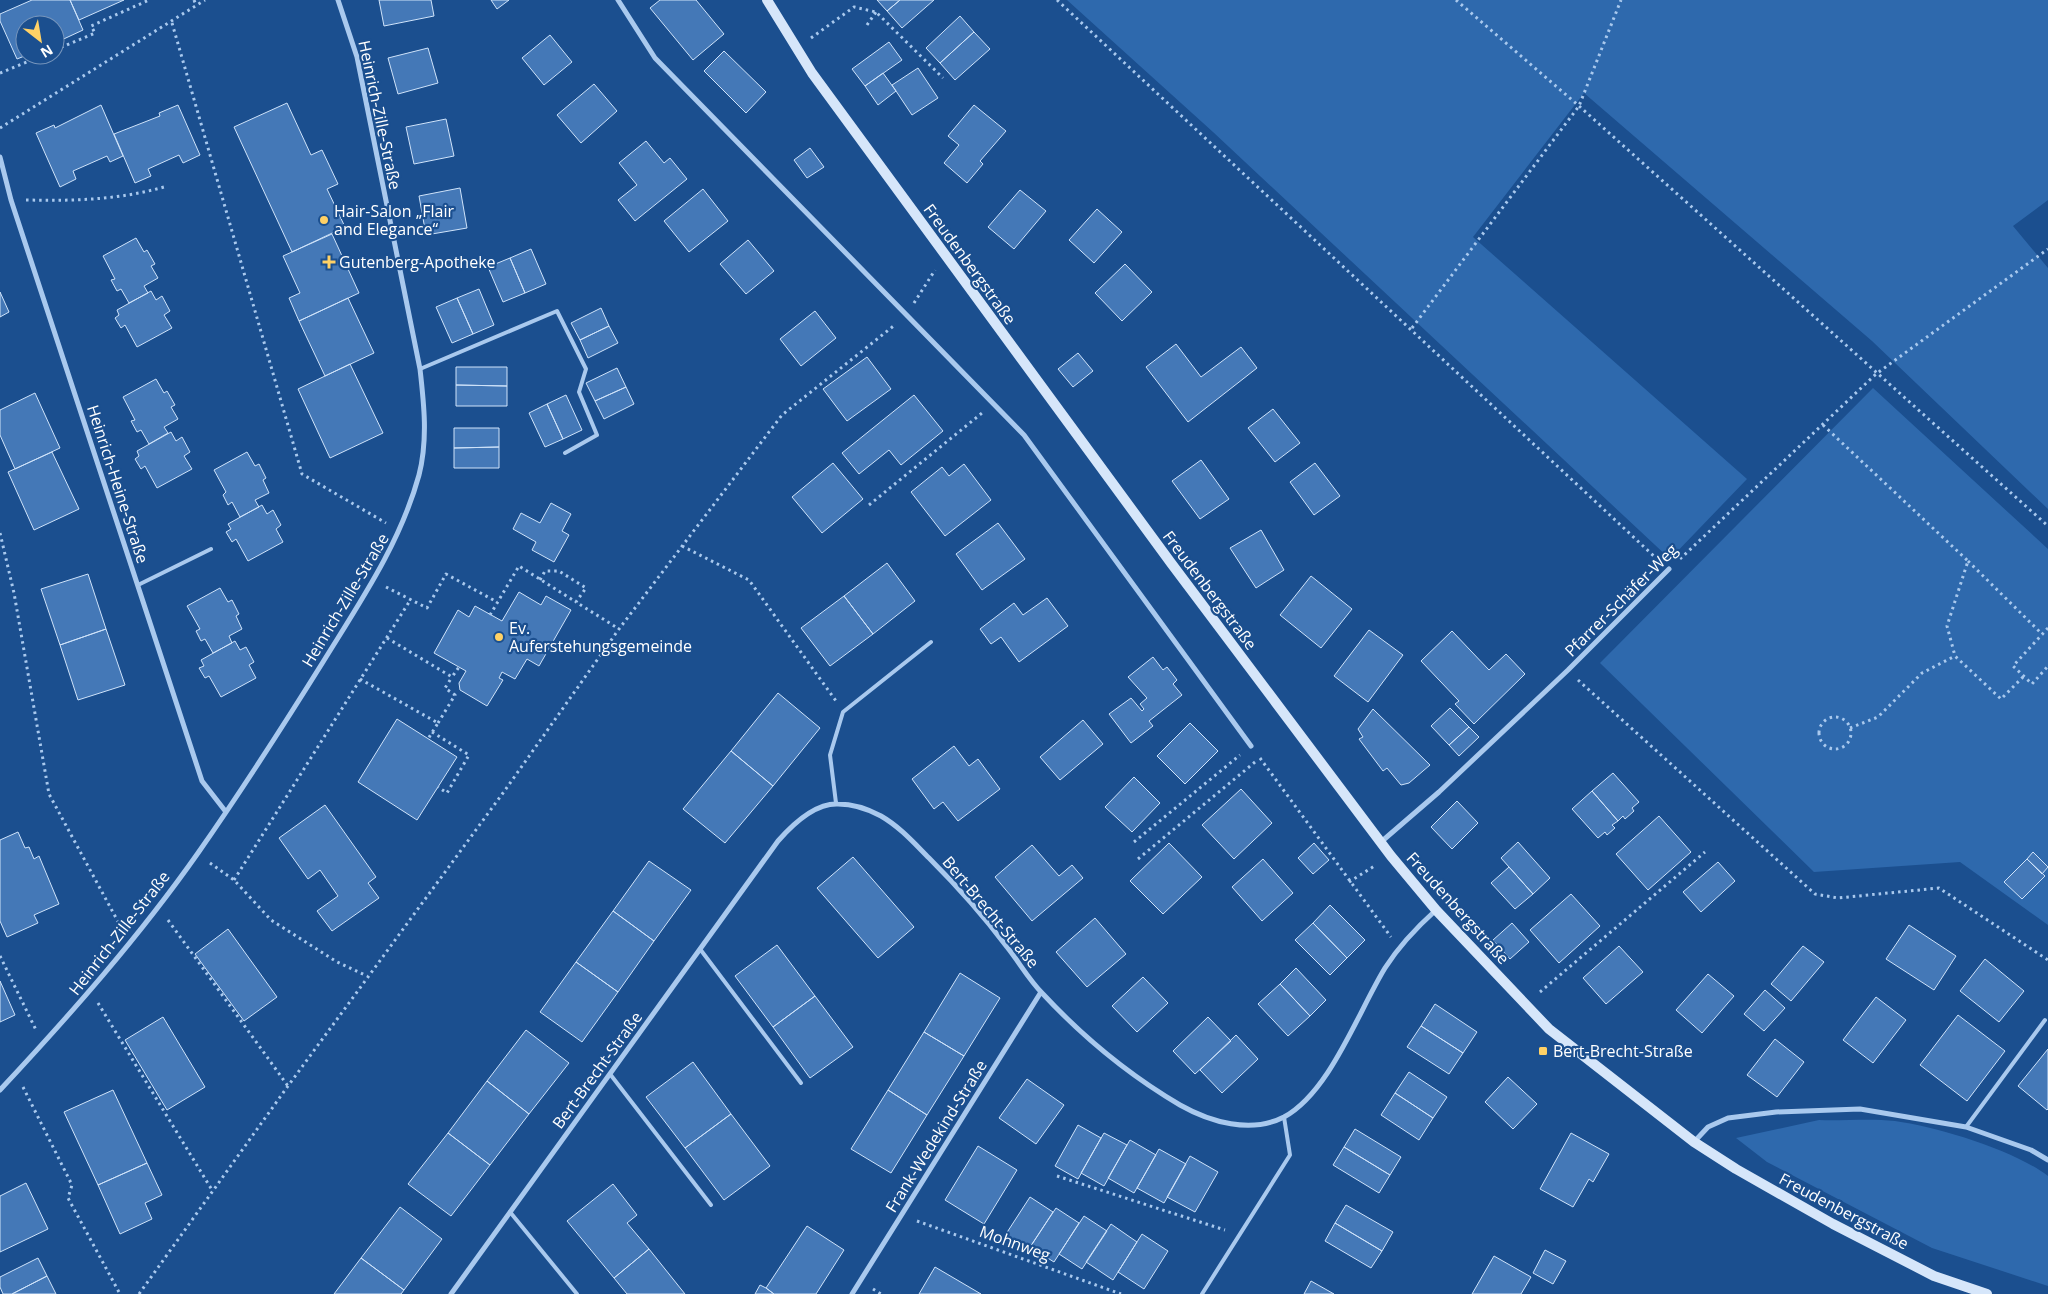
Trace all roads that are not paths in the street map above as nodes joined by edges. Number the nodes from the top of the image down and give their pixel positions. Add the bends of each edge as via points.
1 (338, 0) edge
2 (618, 0) edge
3 (767, 0) edge
4 (0, 157) edge
5 (420, 369) junction
6 (565, 453) dead end
7 (211, 549) dead end
8 (1669, 569) road end
9 (138, 585) junction
10 (931, 642) dead end
11 (1251, 746) road end
12 (836, 803) junction
13 (226, 812) junction
14 (1381, 842) junction
15 (1436, 910) junction
16 (700, 949) junction
17 (1041, 992) junction
18 (2045, 1020) dead end
19 (610, 1074) junction
20 (801, 1083) dead end
21 (0, 1090) edge
22 (1284, 1117) junction
23 (1966, 1128) junction
24 (1694, 1142) junction
25 (2048, 1160) edge
26 (711, 1205) dead end
27 (510, 1212) junction
28 (451, 1294) edge
29 (577, 1294) edge
30 (852, 1294) edge
31 (1202, 1294) edge
32 (1987, 1294) edge

1 - 5 street, Heinrich-Zille-Straße via 357,57
2 - 11 street via 655,58 1024,435
3 - 14 street, Freudenbergstraße via 796,48 945,255
4 - 9 street, Heinrich-Heine-Straße via 11,200
5 - 6 lane via 557,311 586,369 579,392 597,435
5 - 13 street, Heinrich-Zille-Straße via 426,416 419,474 400,531 374,581 279,734
7 - 9 lane
8 - 14 street, Pfarrer-Schäfer-Weg via 1568,670
9 - 13 street, Heinrich-Heine-Straße via 202,781
10 - 12 lane via 843,712 830,755
12 - 16 street, Bert-Brecht-Straße via 794,823
12 - 17 street, Bert-Brecht-Straße via 861,807 902,831 961,890
13 - 21 street, Heinrich-Zille-Straße via 90,990
14 - 15 street, Freudenbergstraße
15 - 22 street, Bert-Brecht-Straße via 1399,947 1324,1078 1305,1102
15 - 24 street, Freudenbergstraße via 1549,1029
16 - 19 street, Bert-Brecht-Straße
16 - 20 lane
17 - 22 street, Bert-Brecht-Straße via 1087,1038 1152,1088 1195,1113 1241,1126 1266,1124
17 - 30 street, Frank-Wedekind-Straße
18 - 23 lane
19 - 26 lane
19 - 27 street, Bert-Brecht-Straße
22 - 31 lane via 1290,1155
23 - 24 street via 1860,1109 1776,1112 1728,1118 1708,1127
23 - 25 street via 2031,1150
24 - 32 street, Freudenbergstraße via 1833,1224 1934,1276
27 - 28 street, Bert-Brecht-Straße
27 - 29 lane

